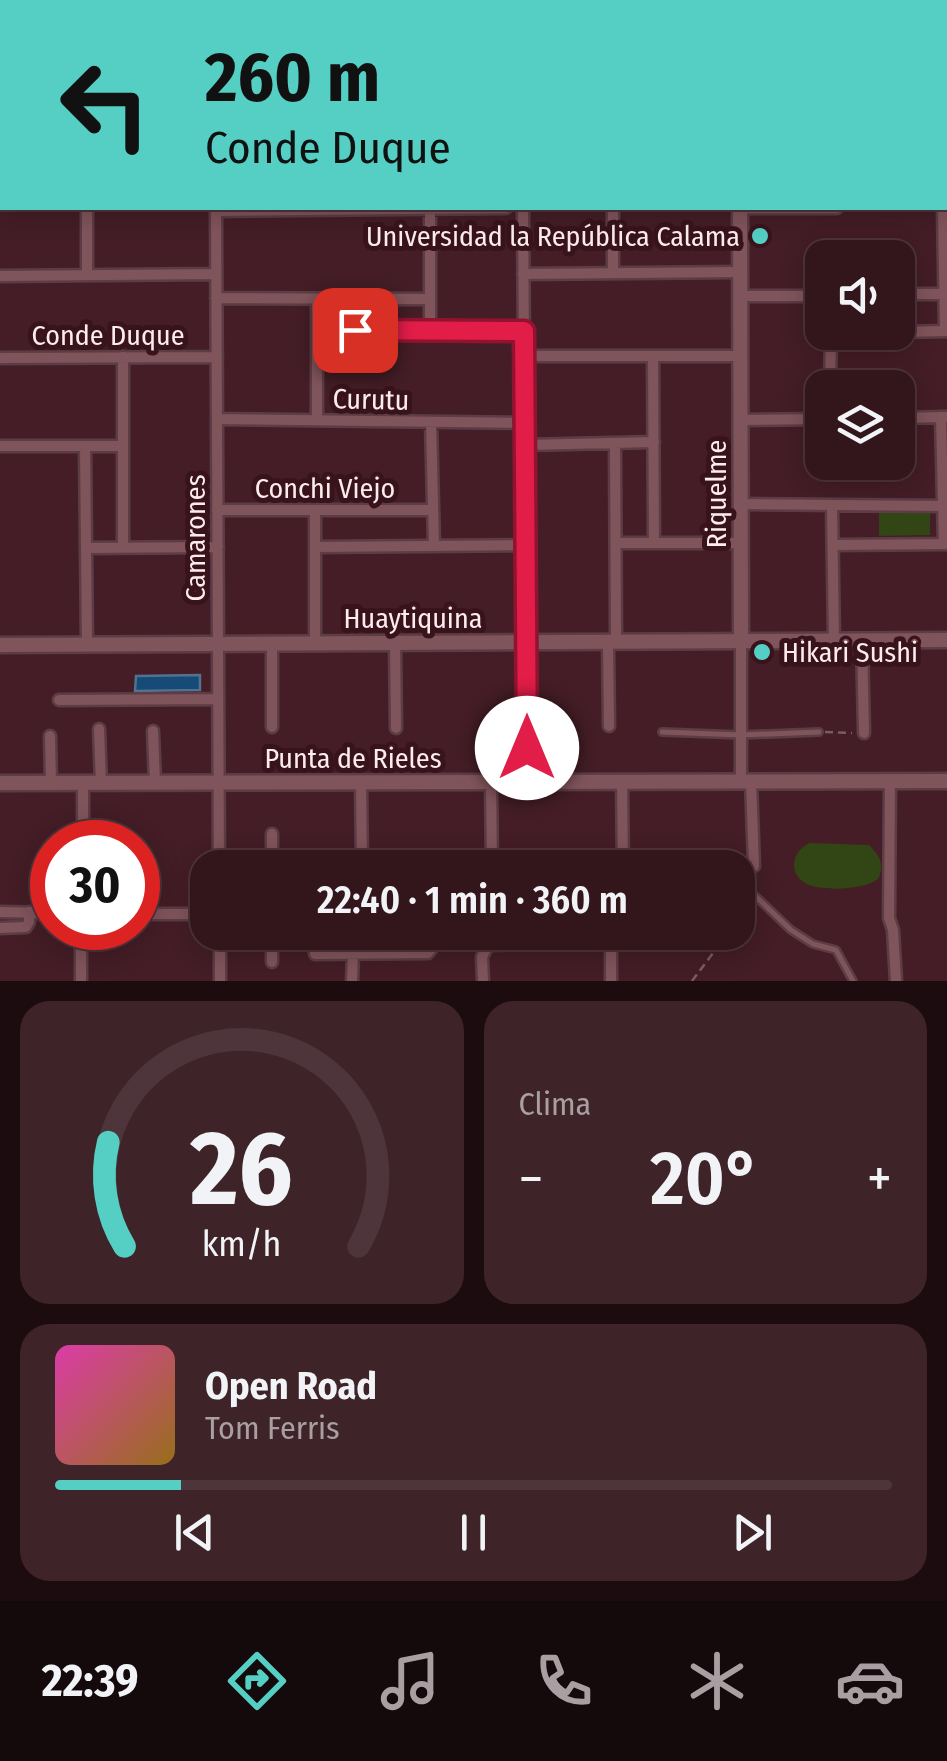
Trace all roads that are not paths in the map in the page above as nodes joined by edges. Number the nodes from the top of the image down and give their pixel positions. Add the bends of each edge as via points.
1 (87, 210) edge
2 (216, 210) edge
3 (430, 210) edge
4 (523, 210) edge
5 (613, 210) edge
6 (740, 210) edge
7 (945, 210) edge
8 (740, 272) junction
9 (613, 273) junction
10 (216, 274) junction
11 (524, 274) junction
12 (88, 275) junction
13 (0, 276) edge
14 (915, 294) edge
15 (944, 294) junction
16 (740, 296) junction
17 (805, 296) edge
18 (216, 298) junction
19 (317, 299) junction
20 (430, 299) junction
21 (317, 329) junction
22 (430, 330) junction
23 (524, 331) junction
24 (946, 331) edge
25 (915, 332) edge
26 (524, 356) junction
27 (654, 356) junction
28 (740, 356) junction
29 (124, 357) junction
30 (217, 357) junction
31 (0, 358) edge
32 (944, 417) edge
33 (805, 418) edge
34 (915, 418) edge
35 (217, 419) junction
36 (317, 420) junction
37 (741, 420) junction
38 (432, 422) junction
39 (525, 423) junction
40 (615, 442) junction
41 (654, 442) junction
42 (525, 444) junction
43 (0, 446) edge
44 (85, 446) junction
45 (124, 446) junction
46 (741, 504) junction
47 (832, 506) junction
48 (943, 506) junction
49 (217, 510) junction
50 (315, 510) junction
51 (433, 510) junction
52 (616, 542) junction
53 (654, 543) junction
54 (741, 543) junction
55 (945, 544) edge
56 (526, 545) junction
57 (833, 545) junction
58 (434, 546) junction
59 (86, 548) junction
60 (124, 548) junction
61 (218, 548) junction
62 (315, 548) junction
63 (947, 640) edge
64 (834, 641) junction
65 (862, 641) junction
66 (612, 642) junction
67 (742, 642) junction
68 (395, 643) junction
69 (526, 643) junction
70 (218, 644) junction
71 (272, 644) junction
72 (315, 644) junction
73 (87, 645) junction
74 (0, 646) edge
75 (59, 700) dead end
76 (218, 700) junction
77 (609, 726) dead end
78 (272, 727) dead end
79 (396, 728) dead end
80 (100, 729) dead end
81 (153, 731) dead end
82 (662, 732) dead end
83 (818, 732) road end
84 (864, 733) road end
85 (741, 734) junction
86 (50, 736) dead end
87 (746, 781) junction
88 (947, 781) edge
89 (82, 782) junction
90 (101, 782) junction
91 (154, 782) junction
92 (491, 782) junction
93 (527, 782) junction
94 (622, 782) junction
95 (890, 782) junction
96 (0, 783) edge
97 (51, 783) junction
98 (360, 783) junction
99 (219, 784) junction
100 (83, 820) edge
101 (272, 834) dead end
102 (219, 850) edge
103 (272, 850) edge
104 (362, 850) edge
105 (492, 850) edge
106 (623, 850) edge
107 (752, 850) edge
108 (755, 896) edge
109 (0, 912) edge
110 (29, 912) joint
111 (160, 914) edge
112 (190, 914) edge
113 (0, 928) edge
114 (82, 950) edge
115 (220, 950) edge
116 (272, 950) edge
117 (316, 950) edge
118 (430, 950) edge
119 (485, 950) edge
120 (617, 950) edge
121 (353, 954) junction
122 (272, 962) dead end
123 (81, 981) edge
124 (220, 981) edge
125 (352, 981) edge
126 (483, 981) edge
127 (611, 981) edge
128 (853, 981) edge
129 (896, 981) edge

1 - 12 street
2 - 10 street, Camarones
3 - 20 street
4 - 11 street
5 - 9 street
6 - 8 street, Riquelme
7 - 15 street
8 - 9 street
8 - 16 street, Riquelme
9 - 11 street
10 - 12 street
10 - 18 street, Camarones
11 - 23 street
12 - 13 street
14 - 15 street
15 - 24 street
16 - 17 street
16 - 28 street, Riquelme
18 - 19 street, Conde Duque
18 - 30 street, Camarones
19 - 20 street, Conde Duque
19 - 21 street
20 - 22 street
21 - 22 street
21 - 36 street
22 - 23 street
23 - 26 street
24 - 25 street
26 - 27 street
26 - 39 street
27 - 28 street
27 - 41 street
28 - 37 street, Riquelme
29 - 30 street, Conde Duque
29 - 31 street, Conde Duque
29 - 45 street
30 - 35 street, Camarones
32 - 34 street
32 - 48 street
33 - 37 street
35 - 36 street, Curutu
35 - 49 street, Camarones
36 - 38 street, Curutu
37 - 46 street, Riquelme
38 - 39 street, Curutu
38 - 51 street
39 - 42 street
40 - 41 street
40 - 42 street
40 - 52 street
41 - 53 street
42 - 56 street
43 - 44 street
44 - 45 street
44 - 59 street
45 - 60 street
46 - 47 street
46 - 54 street, Riquelme
47 - 48 street
47 - 57 street
48 - 55 street
49 - 50 street, Conchi Viejo
49 - 61 street, Camarones
50 - 51 street, Conchi Viejo
50 - 62 street
51 - 58 street
52 - 53 street
52 - 66 street
53 - 54 street
54 - 67 street, Riquelme
55 - 57 street
56 - 58 street
56 - 69 street
57 - 64 street
58 - 62 street
59 - 60 street
59 - 73 street
60 - 61 street
61 - 70 street, Camarones
62 - 72 street
63 - 65 street, Huaytiquina
64 - 65 street, Huaytiquina
64 - 67 street, Huaytiquina
65 - 84 street
66 - 67 street, Huaytiquina
66 - 69 street, Huaytiquina
66 - 77 street
67 - 85 street, Riquelme
68 - 69 street, Huaytiquina
68 - 72 street, Huaytiquina
68 - 79 street
69 - 93 street
70 - 71 street, Huaytiquina
70 - 73 street, Huaytiquina
70 - 76 street, Camarones
71 - 72 street, Huaytiquina
71 - 78 street
73 - 74 street, Huaytiquina
75 - 76 street
76 - 99 street, Camarones
80 - 90 street
81 - 91 street
82 - 85 lane
83 - 85 lane
85 - 87 street, Riquelme
86 - 97 street
87 - 94 street, Punta de Rieles
87 - 95 street, Punta de Rieles
87 - 107 street, Riquelme
88 - 95 street, Punta de Rieles
89 - 90 street, Punta de Rieles
89 - 97 street, Punta de Rieles
89 - 100 street
90 - 91 street, Punta de Rieles
91 - 99 street, Punta de Rieles
92 - 93 street, Punta de Rieles
92 - 98 street, Punta de Rieles
92 - 105 street
93 - 94 street, Punta de Rieles
94 - 106 street
95 - 129 street via 889,918
96 - 97 street, Punta de Rieles
98 - 99 street, Punta de Rieles
98 - 104 street
99 - 102 street, Camarones
101 - 103 street
108 - 128 lane via 791,930 836,950
109 - 110 street
110 - 113 street via 26,927
111 - 112 street
114 - 123 street
115 - 124 street
116 - 122 street
117 - 121 street
118 - 121 street
119 - 126 street
120 - 127 street
121 - 125 street

